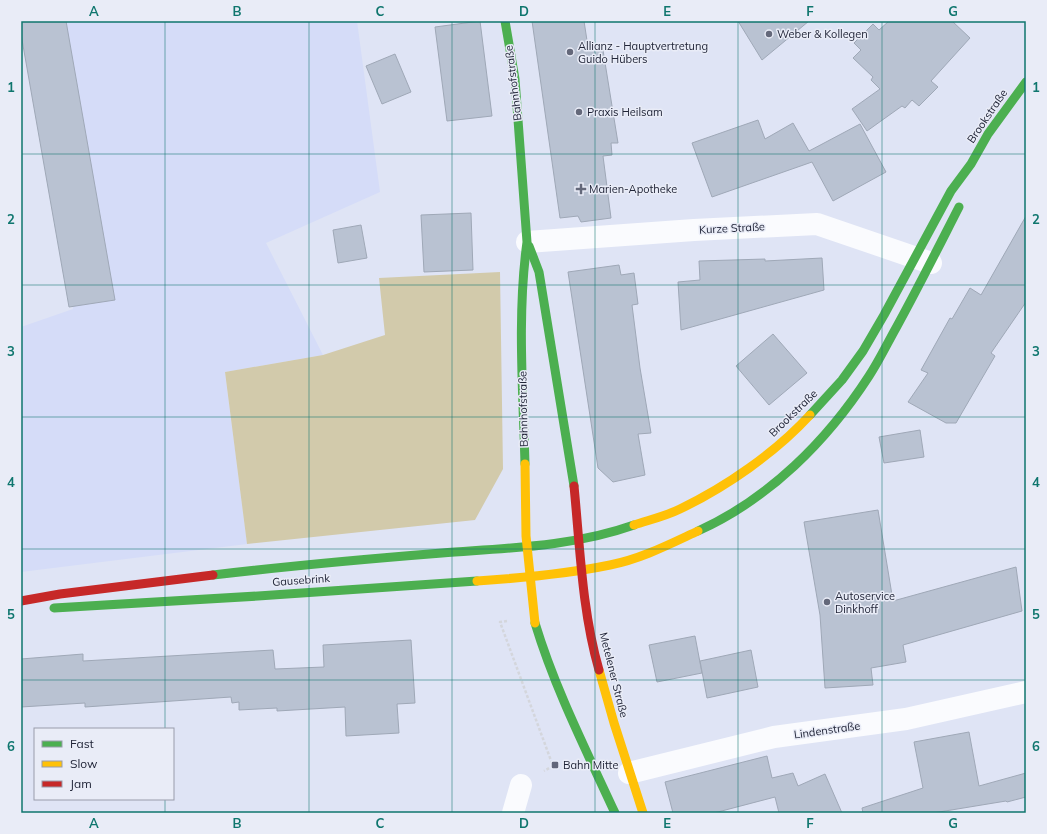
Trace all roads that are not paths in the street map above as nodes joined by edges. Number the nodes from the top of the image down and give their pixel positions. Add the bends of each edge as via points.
1 (505, 21) edge
2 (1026, 82) edge
3 (970, 164) junction
4 (967, 183) dead end
5 (964, 196) dead end
6 (527, 242) junction
7 (923, 261) junction
8 (579, 540) junction
9 (526, 547) junction
10 (582, 570) junction
11 (529, 577) junction
12 (21, 601) edge
13 (21, 607) edge
14 (1026, 692) edge
15 (630, 773) junction
16 (521, 785) road end
17 (513, 813) edge
18 (615, 813) edge
19 (643, 813) edge

1 - 6 main road, Bahnhofstraße via 515,79
2 - 3 main road, Brookstraße via 988,134
3 - 4 main road, Brookstraße
3 - 7 main road, Brookstraße via 951,191
5 - 7 main road, Brookstraße
6 - 7 street, Kurze Straße via 817,224
6 - 8 main road, Bahnhofstraße via 539,272 574,485
6 - 9 main road, Bahnhofstraße via 522,322
7 - 8 main road, Brookstraße via 842,380 803,422 762,458 679,510 609,534
7 - 10 main road, Brookstraße via 870,375 845,410 801,460 767,489 703,529 655,551 612,565
8 - 9 main road, Brookstraße
8 - 10 main road, Metelener Straße
9 - 11 main road, Bahnhofstraße
9 - 12 main road, Gausebrink via 237,572
10 - 11 main road, Gausebrink
10 - 15 main road, Metelener Straße via 592,646
11 - 13 main road, Gausebrink via 60,608
11 - 18 main road via 534,618 546,658
14 - 15 street, Lindenstraße via 906,719 774,737
15 - 19 main road, Metelener Straße
16 - 17 street

